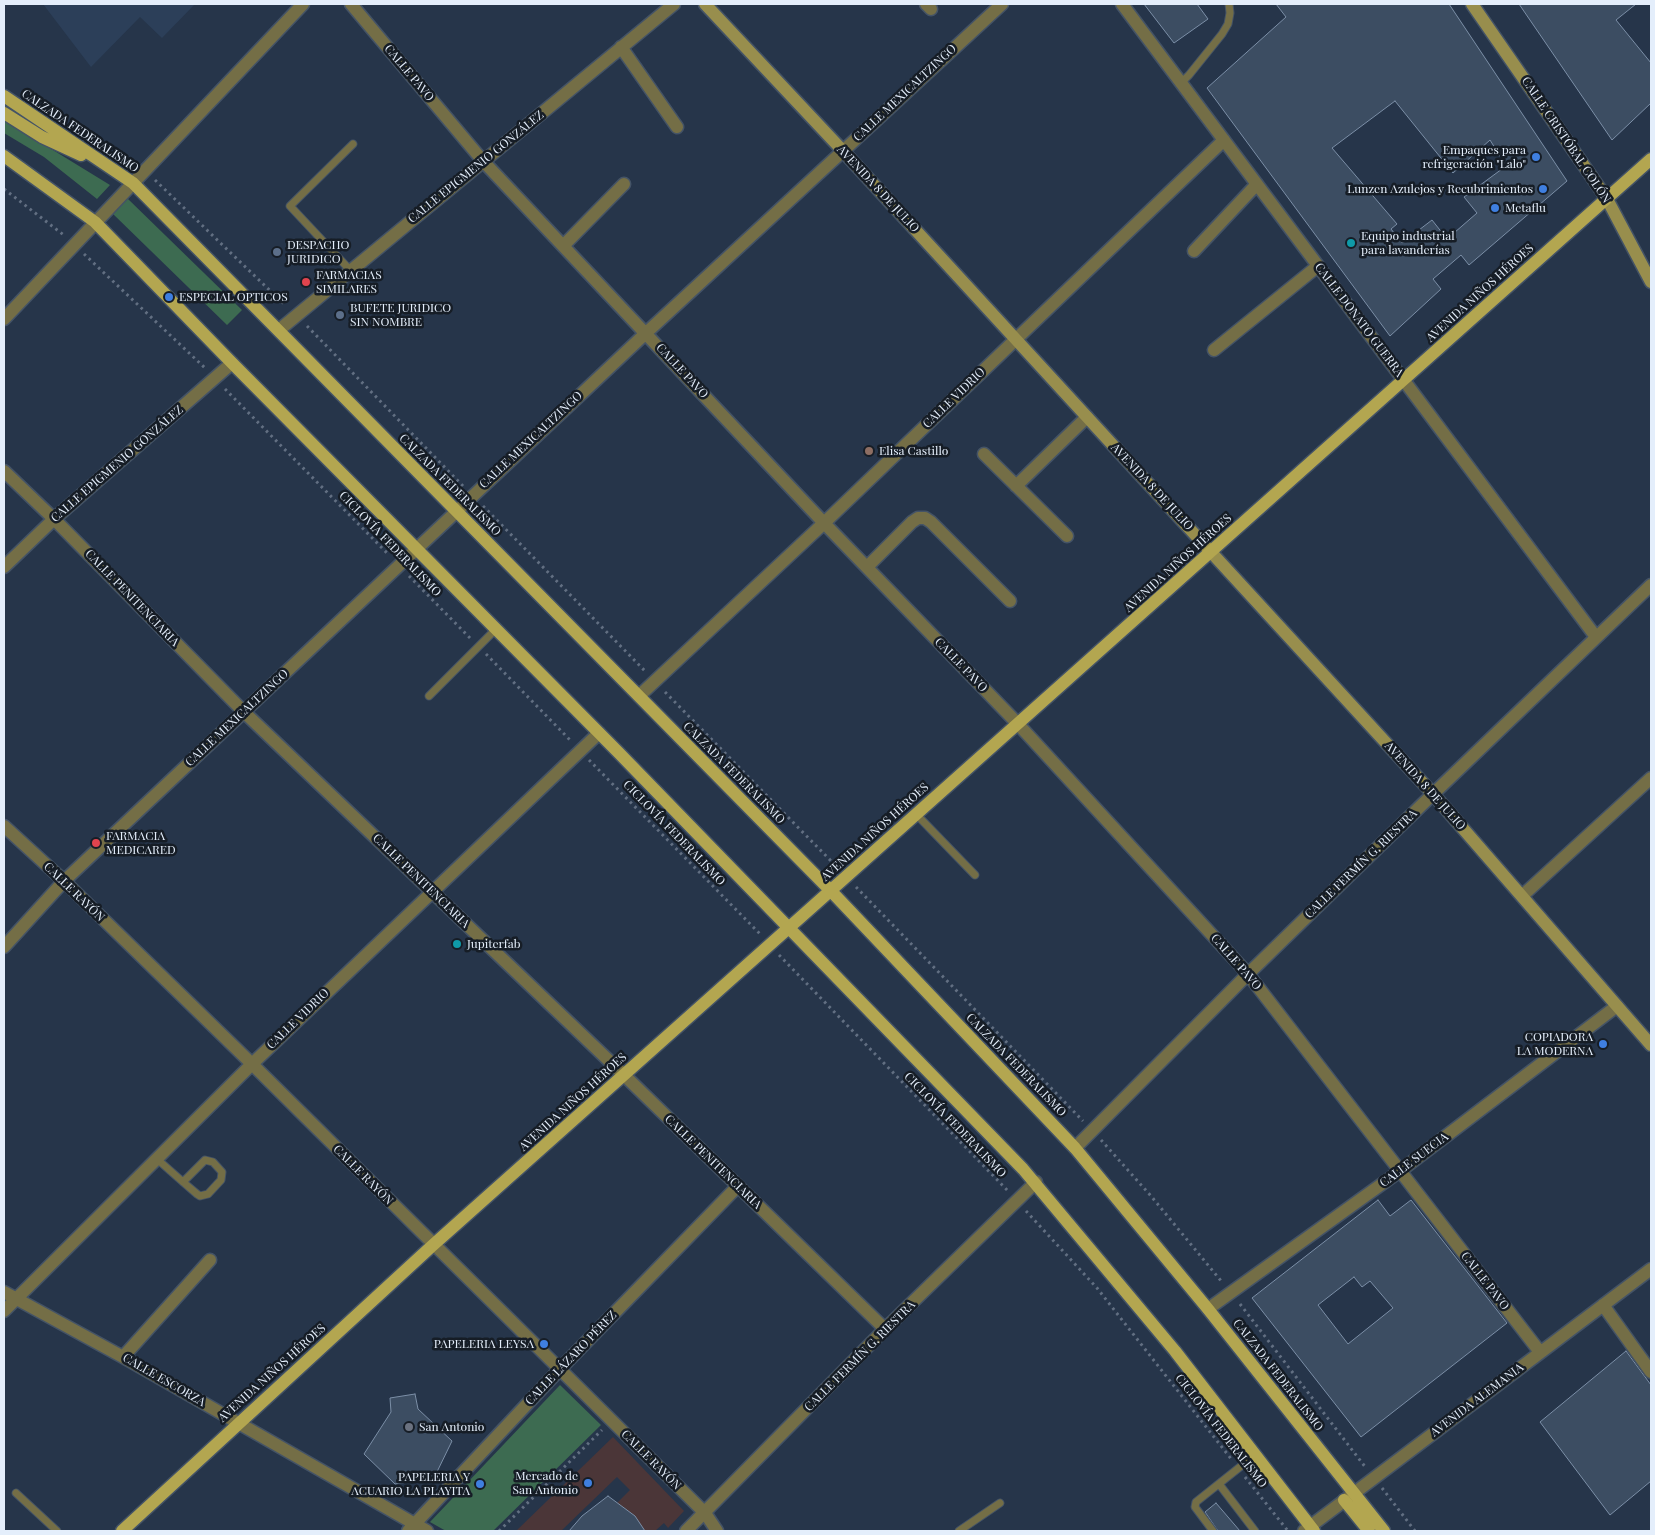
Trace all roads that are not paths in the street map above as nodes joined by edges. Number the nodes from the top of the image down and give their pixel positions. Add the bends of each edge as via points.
1 (303, 4) edge
2 (351, 4) edge
3 (674, 4) edge
4 (705, 4) edge
5 (1002, 4) edge
6 (1122, 4) edge
7 (1229, 4) edge
8 (1472, 4) edge
9 (622, 47) junction
10 (1181, 83) junction
11 (4, 96) edge
12 (4, 113) edge
13 (677, 127) dead end
14 (1224, 140) junction
15 (353, 144) dead end
16 (843, 151) junction
17 (4, 156) edge
18 (1651, 159) edge
19 (483, 161) junction
20 (119, 173) junction
21 (133, 183) junction
22 (624, 184) dead end
23 (1257, 184) junction
24 (1607, 199) junction
25 (96, 222) junction
26 (563, 246) junction
27 (1194, 251) dead end
28 (1318, 266) junction
29 (350, 270) junction
30 (1651, 282) edge
31 (4, 319) edge
32 (278, 330) junction
33 (646, 332) junction
34 (1016, 340) junction
35 (1214, 350) dead end
36 (232, 363) junction
37 (1404, 380) junction
38 (1088, 417) junction
39 (984, 454) dead end
40 (4, 471) edge
41 (1016, 486) junction
42 (456, 510) junction
43 (54, 519) junction
44 (824, 522) junction
45 (1067, 536) dead end
46 (417, 549) junction
47 (1211, 552) junction
48 (4, 567) edge
49 (867, 567) junction
50 (1651, 585) edge
51 (1010, 601) dead end
52 (496, 629) junction
53 (1596, 637) junction
54 (429, 696) dead end
55 (639, 696) junction
56 (244, 712) junction
57 (1018, 724) junction
58 (599, 733) junction
59 (1651, 778) edge
60 (1433, 794) junction
61 (916, 814) junction
62 (4, 826) edge
63 (975, 875) dead end
64 (64, 881) junction
65 (831, 891) junction
66 (432, 892) junction
67 (1522, 896) junction
68 (789, 928) junction
69 (4, 947) edge
70 (1248, 974) junction
71 (1618, 1006) junction
72 (1651, 1045) edge
73 (252, 1064) junction
74 (624, 1075) junction
75 (1075, 1148) junction
76 (157, 1158) junction
77 (1400, 1171) junction
78 (183, 1182) junction
79 (1036, 1182) junction
80 (737, 1187) junction
81 (433, 1245) junction
82 (210, 1260) dead end
83 (1651, 1269) edge
84 (4, 1292) edge
85 (16, 1299) junction
86 (1603, 1305) junction
87 (1208, 1309) junction
88 (4, 1312) edge
89 (886, 1329) junction
90 (1540, 1352) junction
91 (123, 1357) junction
92 (560, 1369) junction
93 (1651, 1372) edge
94 (239, 1422) junction
95 (1255, 1454) junction
96 (1219, 1484) junction
97 (16, 1493) dead end
98 (1349, 1497) junction
99 (1000, 1503) dead end
100 (704, 1513) junction
101 (411, 1528) edge
102 (1309, 1530) edge
103 (57, 1531) edge
104 (122, 1531) edge
105 (427, 1531) edge
106 (686, 1531) edge
107 (717, 1531) edge
108 (959, 1531) edge
109 (1213, 1531) edge
110 (1254, 1531) edge
111 (1369, 1531) edge
112 (1384, 1531) edge

1 - 21 street
2 - 19 street, CALLE PAVO
3 - 9 street, CALLE EPIGMENIO GONZÁLEZ
4 - 16 street, AVENIDA 8 DE JULIO
5 - 16 street, CALLE MEXICALTZINGO
6 - 10 street, CALLE DONATO GUERRA
7 - 10 lane via 1228,24 1222,34
8 - 24 street, CALLE CRISTÓBAL COLÓN
9 - 13 street
9 - 19 street, CALLE EPIGMENIO GONZÁLEZ
10 - 14 street, CALLE DONATO GUERRA
11 - 20 main road, CALZADA FEDERALISMO
12 - 20 main road via 42,137
14 - 23 street, CALLE DONATO GUERRA
14 - 34 street, CALLE VIDRIO
15 - 29 lane via 290,206
16 - 33 street, CALLE MEXICALTZINGO
16 - 34 street, AVENIDA 8 DE JULIO
17 - 25 main road
18 - 24 main road, AVENIDA NIÑOS HÉROES
19 - 26 street, CALLE PAVO
19 - 29 street, CALLE EPIGMENIO GONZÁLEZ
20 - 21 main road, CALZADA FEDERALISMO
21 - 25 street
21 - 32 main road, CALZADA FEDERALISMO
22 - 26 street
23 - 27 street
23 - 28 street, CALLE DONATO GUERRA
24 - 30 street, CALLE CRISTÓBAL COLÓN
24 - 37 main road, AVENIDA NIÑOS HÉROES
25 - 31 street
25 - 36 main road
26 - 33 street, CALLE PAVO
28 - 35 street
28 - 37 street, CALLE DONATO GUERRA
29 - 32 street, CALLE EPIGMENIO GONZÁLEZ
32 - 42 main road, CALZADA FEDERALISMO
33 - 42 street, CALLE MEXICALTZINGO
33 - 44 street, CALLE PAVO
34 - 38 street, AVENIDA 8 DE JULIO
34 - 44 street, CALLE VIDRIO
36 - 43 street, CALLE EPIGMENIO GONZÁLEZ
36 - 46 main road
37 - 47 main road, AVENIDA NIÑOS HÉROES
37 - 53 street, CALLE DONATO GUERRA
38 - 41 street
38 - 47 street, AVENIDA 8 DE JULIO
39 - 41 street
40 - 43 street, CALLE PENITENCIARIA
41 - 45 street
42 - 46 street, CALLE MEXICALTZINGO
42 - 55 main road, CALZADA FEDERALISMO
43 - 48 street, CALLE EPIGMENIO GONZÁLEZ
43 - 56 street, CALLE PENITENCIARIA
44 - 49 street, CALLE PAVO
44 - 55 street, CALLE VIDRIO
46 - 52 main road
46 - 56 street, CALLE MEXICALTZINGO
47 - 57 main road, AVENIDA NIÑOS HÉROES
47 - 60 street, AVENIDA 8 DE JULIO
49 - 51 street via 912,522 925,518
49 - 57 street, CALLE PAVO
50 - 53 street, CALLE FERMÍN G. RIESTRA
52 - 54 lane
52 - 58 main road
53 - 60 street, CALLE FERMÍN G. RIESTRA
55 - 65 main road, CALZADA FEDERALISMO
56 - 64 street, CALLE MEXICALTZINGO
56 - 66 street, CALLE PENITENCIARIA
57 - 61 main road, AVENIDA NIÑOS HÉROES
57 - 70 street, CALLE PAVO
58 - 66 street, CALLE VIDRIO
58 - 68 main road
59 - 67 street
60 - 67 street, AVENIDA 8 DE JULIO
60 - 70 street, CALLE FERMÍN G. RIESTRA
61 - 63 lane
61 - 65 main road, AVENIDA NIÑOS HÉROES
62 - 64 street, CALLE RAYÓN
64 - 69 street, CALLE MEXICALTZINGO
64 - 73 street, CALLE RAYÓN
65 - 68 main road, AVENIDA NIÑOS HÉROES
65 - 75 main road, CALZADA FEDERALISMO
66 - 73 street, CALLE VIDRIO
66 - 74 street, CALLE PENITENCIARIA
67 - 71 street, AVENIDA 8 DE JULIO
68 - 74 main road, AVENIDA NIÑOS HÉROES
68 - 79 main road
70 - 75 street, CALLE FERMÍN G. RIESTRA
70 - 77 street, CALLE PAVO
71 - 72 street, AVENIDA 8 DE JULIO
71 - 77 street, CALLE SUECIA
73 - 76 street, CALLE VIDRIO
73 - 81 street, CALLE RAYÓN
74 - 80 street, CALLE PENITENCIARIA
74 - 81 main road, AVENIDA NIÑOS HÉROES
75 - 87 main road, CALZADA FEDERALISMO
76 - 78 lane
76 - 85 street, CALLE VIDRIO
77 - 87 street, CALLE SUECIA
77 - 90 street, CALLE PAVO
78 - 78 lane via 204,1196 220,1180 222,1172 213,1162 205,1160
79 - 89 street, CALLE FERMÍN G. RIESTRA
79 - 95 main road
80 - 89 street, CALLE PENITENCIARIA
80 - 92 street, CALLE LÁZARO PÉREZ
81 - 92 street, CALLE RAYÓN
81 - 94 main road, AVENIDA NIÑOS HÉROES
82 - 91 street
83 - 86 street, AVENIDA ALEMANIA
84 - 85 street, CALLE ESCORZA
85 - 88 street, CALLE VIDRIO
85 - 91 street, CALLE ESCORZA
86 - 90 street, AVENIDA ALEMANIA
86 - 93 street
87 - 98 main road, CALZADA FEDERALISMO
89 - 100 street, CALLE FERMÍN G. RIESTRA
90 - 98 street, AVENIDA ALEMANIA
91 - 94 street, CALLE ESCORZA
92 - 100 street, CALLE RAYÓN
92 - 101 street, CALLE LÁZARO PÉREZ
94 - 101 street, CALLE ESCORZA
94 - 104 main road, AVENIDA NIÑOS HÉROES
95 - 96 lane
95 - 102 main road
96 - 109 lane via 1196,1502 1195,1507
96 - 110 lane
97 - 103 lane
98 - 102 street, AVENIDA ALEMANIA
98 - 111 main road
98 - 112 main road, CALZADA FEDERALISMO
99 - 108 lane
100 - 106 street, CALLE FERMÍN G. RIESTRA
100 - 107 street, CALLE RAYÓN
101 - 105 street, CALLE ESCORZA

